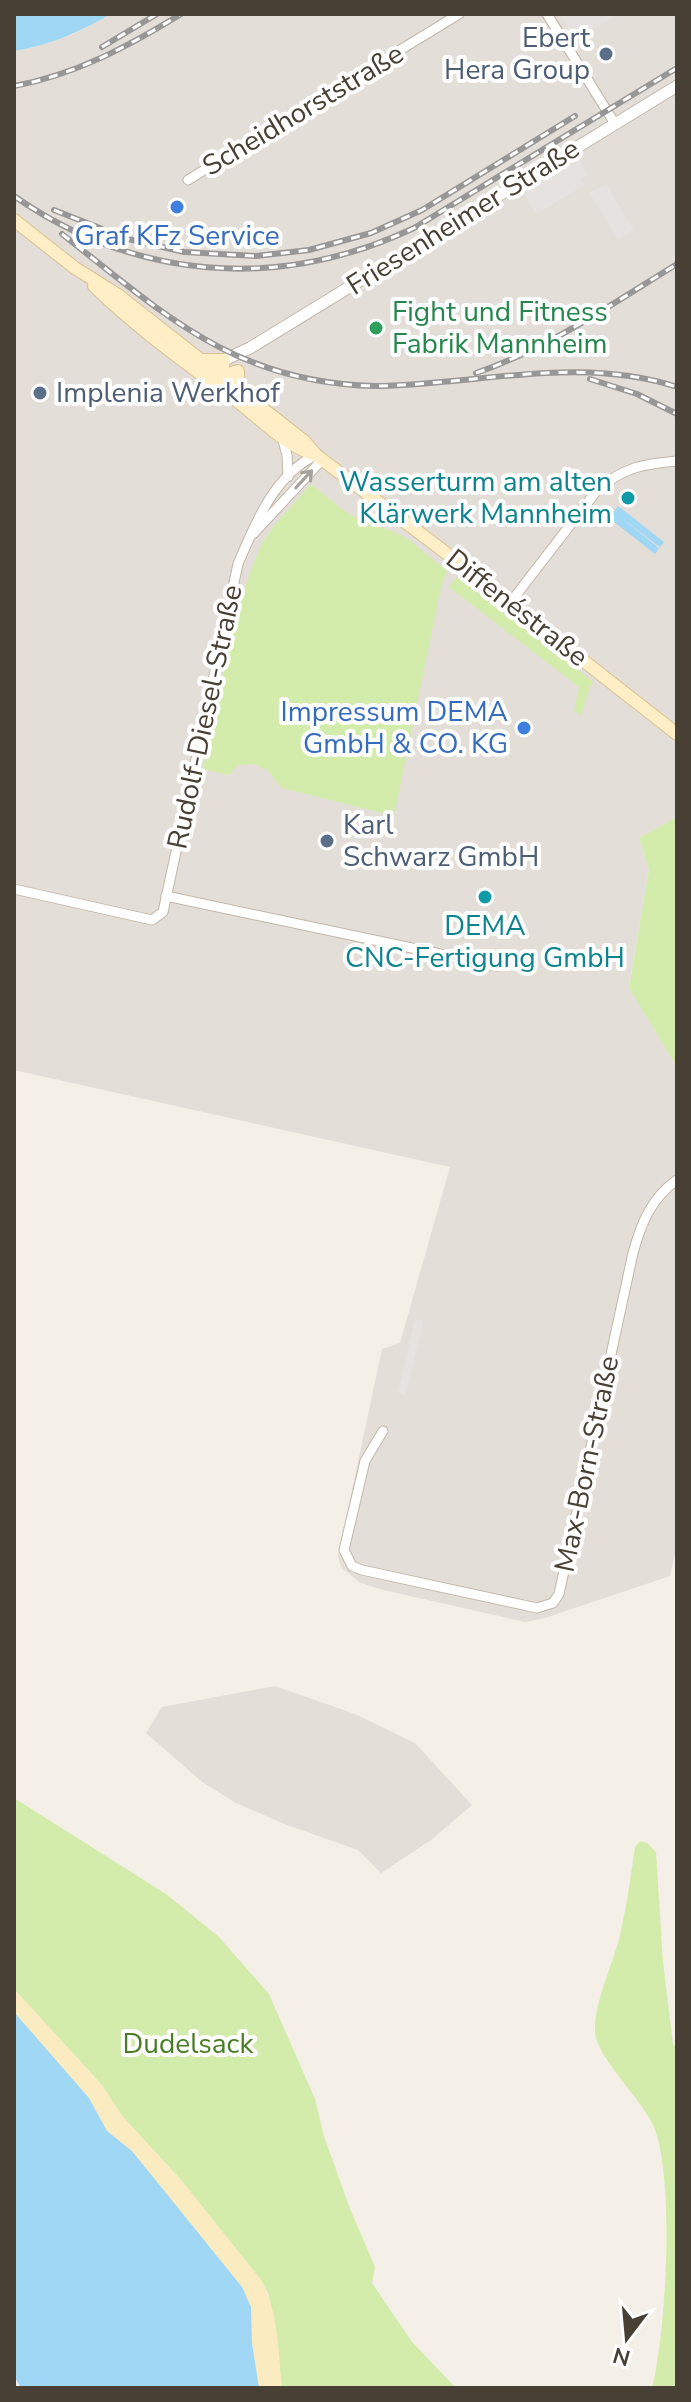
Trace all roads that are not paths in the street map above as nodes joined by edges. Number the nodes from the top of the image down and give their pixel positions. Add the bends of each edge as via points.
1 (459, 14) edge
2 (547, 14) edge
3 (677, 86) edge
4 (615, 124) junction
5 (188, 180) dead end
6 (14, 220) edge
7 (75, 268) junction
8 (250, 348) junction
9 (200, 360) junction
10 (224, 360) junction
11 (238, 371) junction
12 (220, 383) junction
13 (238, 390) junction
14 (282, 437) junction
15 (319, 458) junction
16 (677, 461) edge
17 (288, 477) junction
18 (248, 540) junction
19 (510, 603) junction
20 (677, 734) edge
21 (14, 889) edge
22 (166, 896) junction
23 (522, 961) dead end
24 (677, 1180) edge
25 (383, 1431) dead end

1 - 5 street, Scheidhorststraße
2 - 4 street
3 - 4 street, Friesenheimer Straße
4 - 8 street, Friesenheimer Straße
6 - 7 main road, Diffenéstraße
7 - 9 main road, Diffenéstraße
7 - 12 main road, Diffenéstraße via 207,380
8 - 10 street, Friesenheimer Straße
8 - 11 street
9 - 10 main road
9 - 12 main road, Diffenéstraße
10 - 12 main road
11 - 12 main road
11 - 13 main road
12 - 13 main road, Diffenéstraße
12 - 14 main road, Diffenéstraße
13 - 15 main road, Diffenéstraße
14 - 15 main road, Diffenéstraße
14 - 17 street
15 - 17 street, Rudolf-Diesel-Straße via 300,463
18 -> 15 street, Rudolf-Diesel-Straße
15 - 19 main road, Diffenéstraße
16 - 19 street via 640,465 598,489
17 - 18 street, Rudolf-Diesel-Straße
18 - 22 street, Rudolf-Diesel-Straße via 229,599
19 - 20 main road, Diffenéstraße
21 - 22 street via 152,920 163,912
22 - 23 street via 497,966
24 - 25 street, Max-Born-Straße via 648,1211 633,1253 553,1603 537,1608 352,1566 344,1550 365,1461

